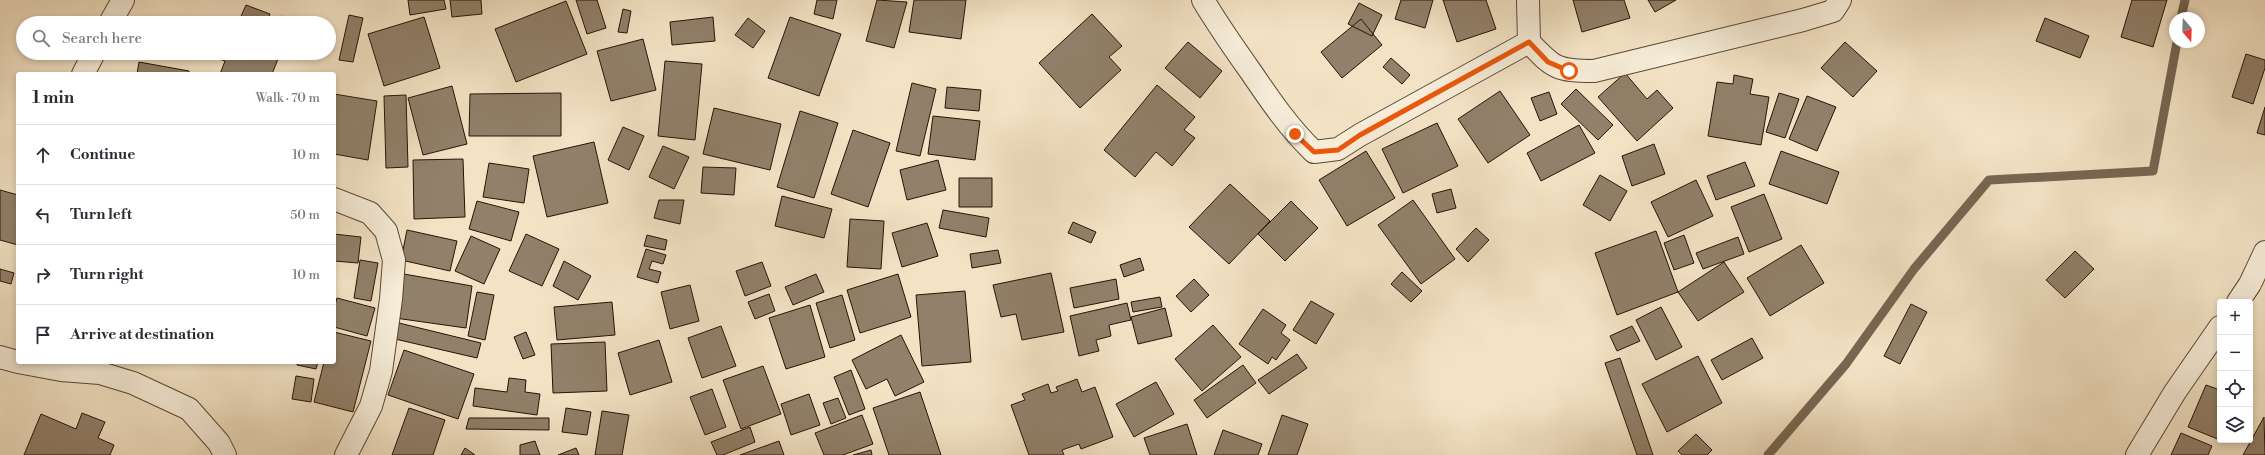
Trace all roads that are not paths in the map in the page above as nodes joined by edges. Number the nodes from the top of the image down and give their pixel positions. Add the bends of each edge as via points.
1 (123, 0) edge
2 (1203, 0) edge
3 (1528, 0) edge
4 (1840, 0) edge
5 (114, 16) edge
6 (1529, 42) junction
7 (90, 60) edge
8 (84, 72) edge
9 (336, 200) edge
10 (2265, 252) edge
11 (2240, 299) edge
12 (2217, 331) edge
13 (0, 357) edge
14 (16, 361) edge
15 (29, 364) edge
16 (225, 455) edge
17 (346, 455) edge
18 (2137, 455) edge

1 - 5 street
2 - 6 street via 1295,134 1314,152 1338,150 1360,135
3 - 6 street
4 - 6 street via 1833,11 1803,20 1594,71 1569,71 1548,62
7 - 8 street
9 - 17 street via 370,213 386,231 394,260 381,371 371,406
10 - 11 street
12 - 18 street via 2175,392
13 - 14 street
15 - 16 street via 61,370 100,372 133,383 189,409 219,443

